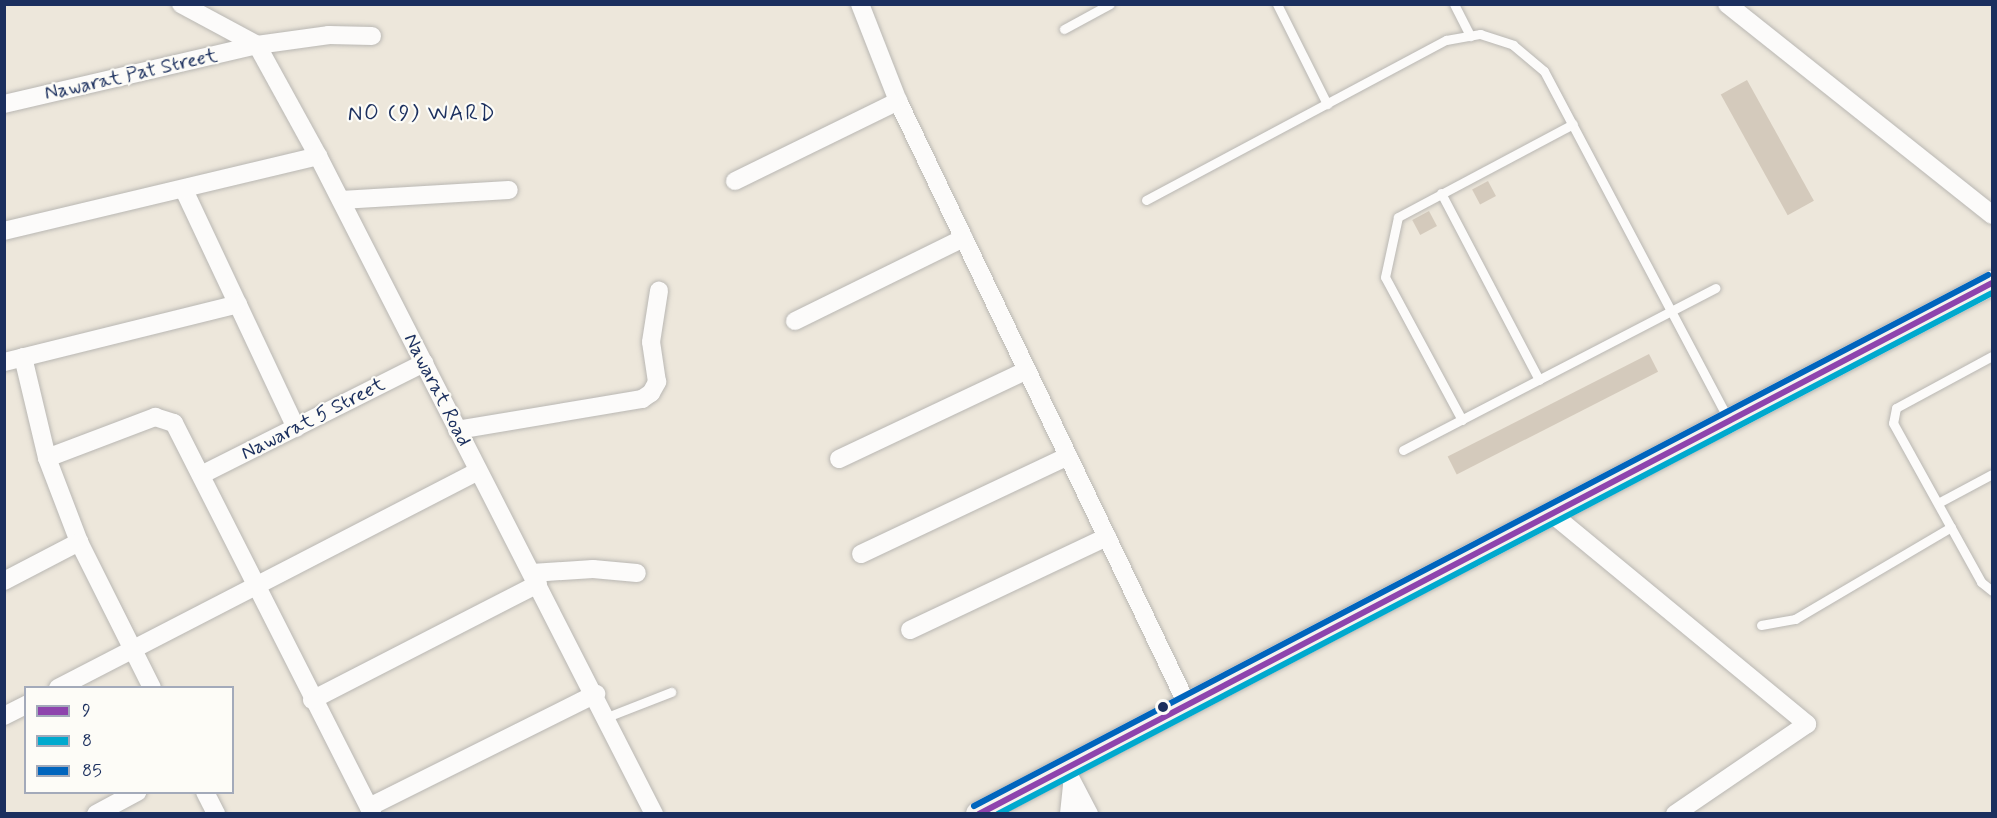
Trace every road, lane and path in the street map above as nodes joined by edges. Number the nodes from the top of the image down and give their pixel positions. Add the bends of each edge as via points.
1 (181, 4) edge
2 (860, 4) edge
3 (1110, 4) edge
4 (1277, 4) edge
5 (1454, 4) edge
6 (1727, 4) edge
7 (1064, 29) dead end
8 (372, 36) dead end
9 (1470, 36) junction
10 (257, 45) junction
11 (898, 101) junction
12 (4, 104) edge
13 (1327, 104) junction
14 (1573, 124) junction
15 (318, 156) junction
16 (735, 181) dead end
17 (509, 189) dead end
18 (184, 190) junction
19 (1441, 193) junction
20 (341, 200) junction
21 (1146, 200) dead end
22 (1992, 215) edge
23 (4, 231) edge
24 (964, 238) junction
25 (1992, 283) edge
26 (1715, 288) dead end
27 (658, 291) dead end
28 (238, 304) junction
29 (1672, 311) junction
30 (795, 321) dead end
31 (1992, 356) edge
32 (23, 357) junction
33 (4, 362) edge
34 (424, 363) junction
35 (1027, 370) junction
36 (1539, 381) junction
37 (1728, 418) junction
38 (1462, 420) junction
39 (296, 428) junction
40 (457, 430) junction
41 (1404, 450) dead end
42 (1068, 456) junction
43 (47, 458) junction
44 (839, 459) dead end
45 (478, 471) junction
46 (1992, 474) edge
47 (201, 475) junction
48 (1938, 503) junction
49 (1551, 513) junction
50 (1951, 527) junction
51 (1107, 537) junction
52 (79, 542) junction
53 (861, 554) dead end
54 (637, 573) dead end
55 (535, 578) junction
56 (4, 581) edge
57 (255, 586) junction
58 (1992, 591) edge
59 (1761, 625) dead end
60 (910, 630) dead end
61 (133, 648) junction
62 (60, 686) edge
63 (152, 686) edge
64 (671, 692) dead end
65 (596, 694) junction
66 (312, 699) junction
67 (1186, 702) junction
68 (24, 706) edge
69 (4, 716) edge
70 (607, 717) junction
71 (1069, 775) junction
72 (133, 794) edge
73 (207, 794) edge
74 (371, 810) edge
75 (649, 812) edge
76 (96, 813) edge
77 (216, 813) edge
78 (978, 813) edge
79 (1069, 813) edge
80 (1089, 813) edge
81 (1675, 813) edge

1 - 10 street
2 - 11 street
3 - 7 lane
4 - 13 lane
5 - 9 lane
6 - 22 street
8 - 10 street, Nawarat Pat Street via 329,35
9 - 13 lane via 1446,40
9 - 14 lane via 1480,34 1513,45 1536,65
10 - 12 street, Nawarat Pat Street
10 - 15 street, Nawarat Road
11 - 16 street
11 - 24 street
13 - 21 lane
14 - 19 lane
14 - 29 lane
15 - 18 street
15 - 20 street, Nawarat Road
17 - 20 street
18 - 23 street
18 - 28 street
19 - 36 lane
19 - 38 lane via 1398,217 1385,277
20 - 34 street, Nawarat Road
24 - 30 street
24 - 35 street
25 - 37 main road
26 - 29 lane
27 - 40 street via 651,342 657,382 651,393 642,399
28 - 32 street
28 - 39 street
29 - 36 lane
29 - 37 lane
31 - 48 lane via 1896,408 1893,423
32 - 33 street
32 - 43 street
34 - 39 street, Nawarat 5 Street
34 - 40 street, Nawarat Road
35 - 42 street
35 - 44 street
36 - 38 lane
37 - 49 main road
38 - 41 lane
39 - 47 street, Nawarat 5 Street
40 - 45 street, Nawarat Road
42 - 51 street
42 - 53 street
43 - 47 street via 155,417 165,418 174,423
43 - 52 street
45 - 55 street, Nawarat Road
45 - 57 street
46 - 48 lane
47 - 57 street
48 - 50 lane
49 - 67 main road
49 - 81 street via 1808,724
50 - 58 lane via 1981,582
50 - 59 lane via 1795,619
51 - 60 street
51 - 67 street
52 - 56 street
52 - 61 street
54 - 55 street via 593,569
55 - 65 street, Nawarat Road
55 - 66 street
57 - 61 street
57 - 66 street
61 - 62 street
61 - 63 street
64 - 70 lane
65 - 70 street, Nawarat Road
65 - 74 street
66 - 74 street
67 - 71 main road
68 - 69 street
70 - 75 street, Nawarat Road
71 - 78 main road
71 - 79 street
71 - 80 street
72 - 76 street
73 - 77 street

